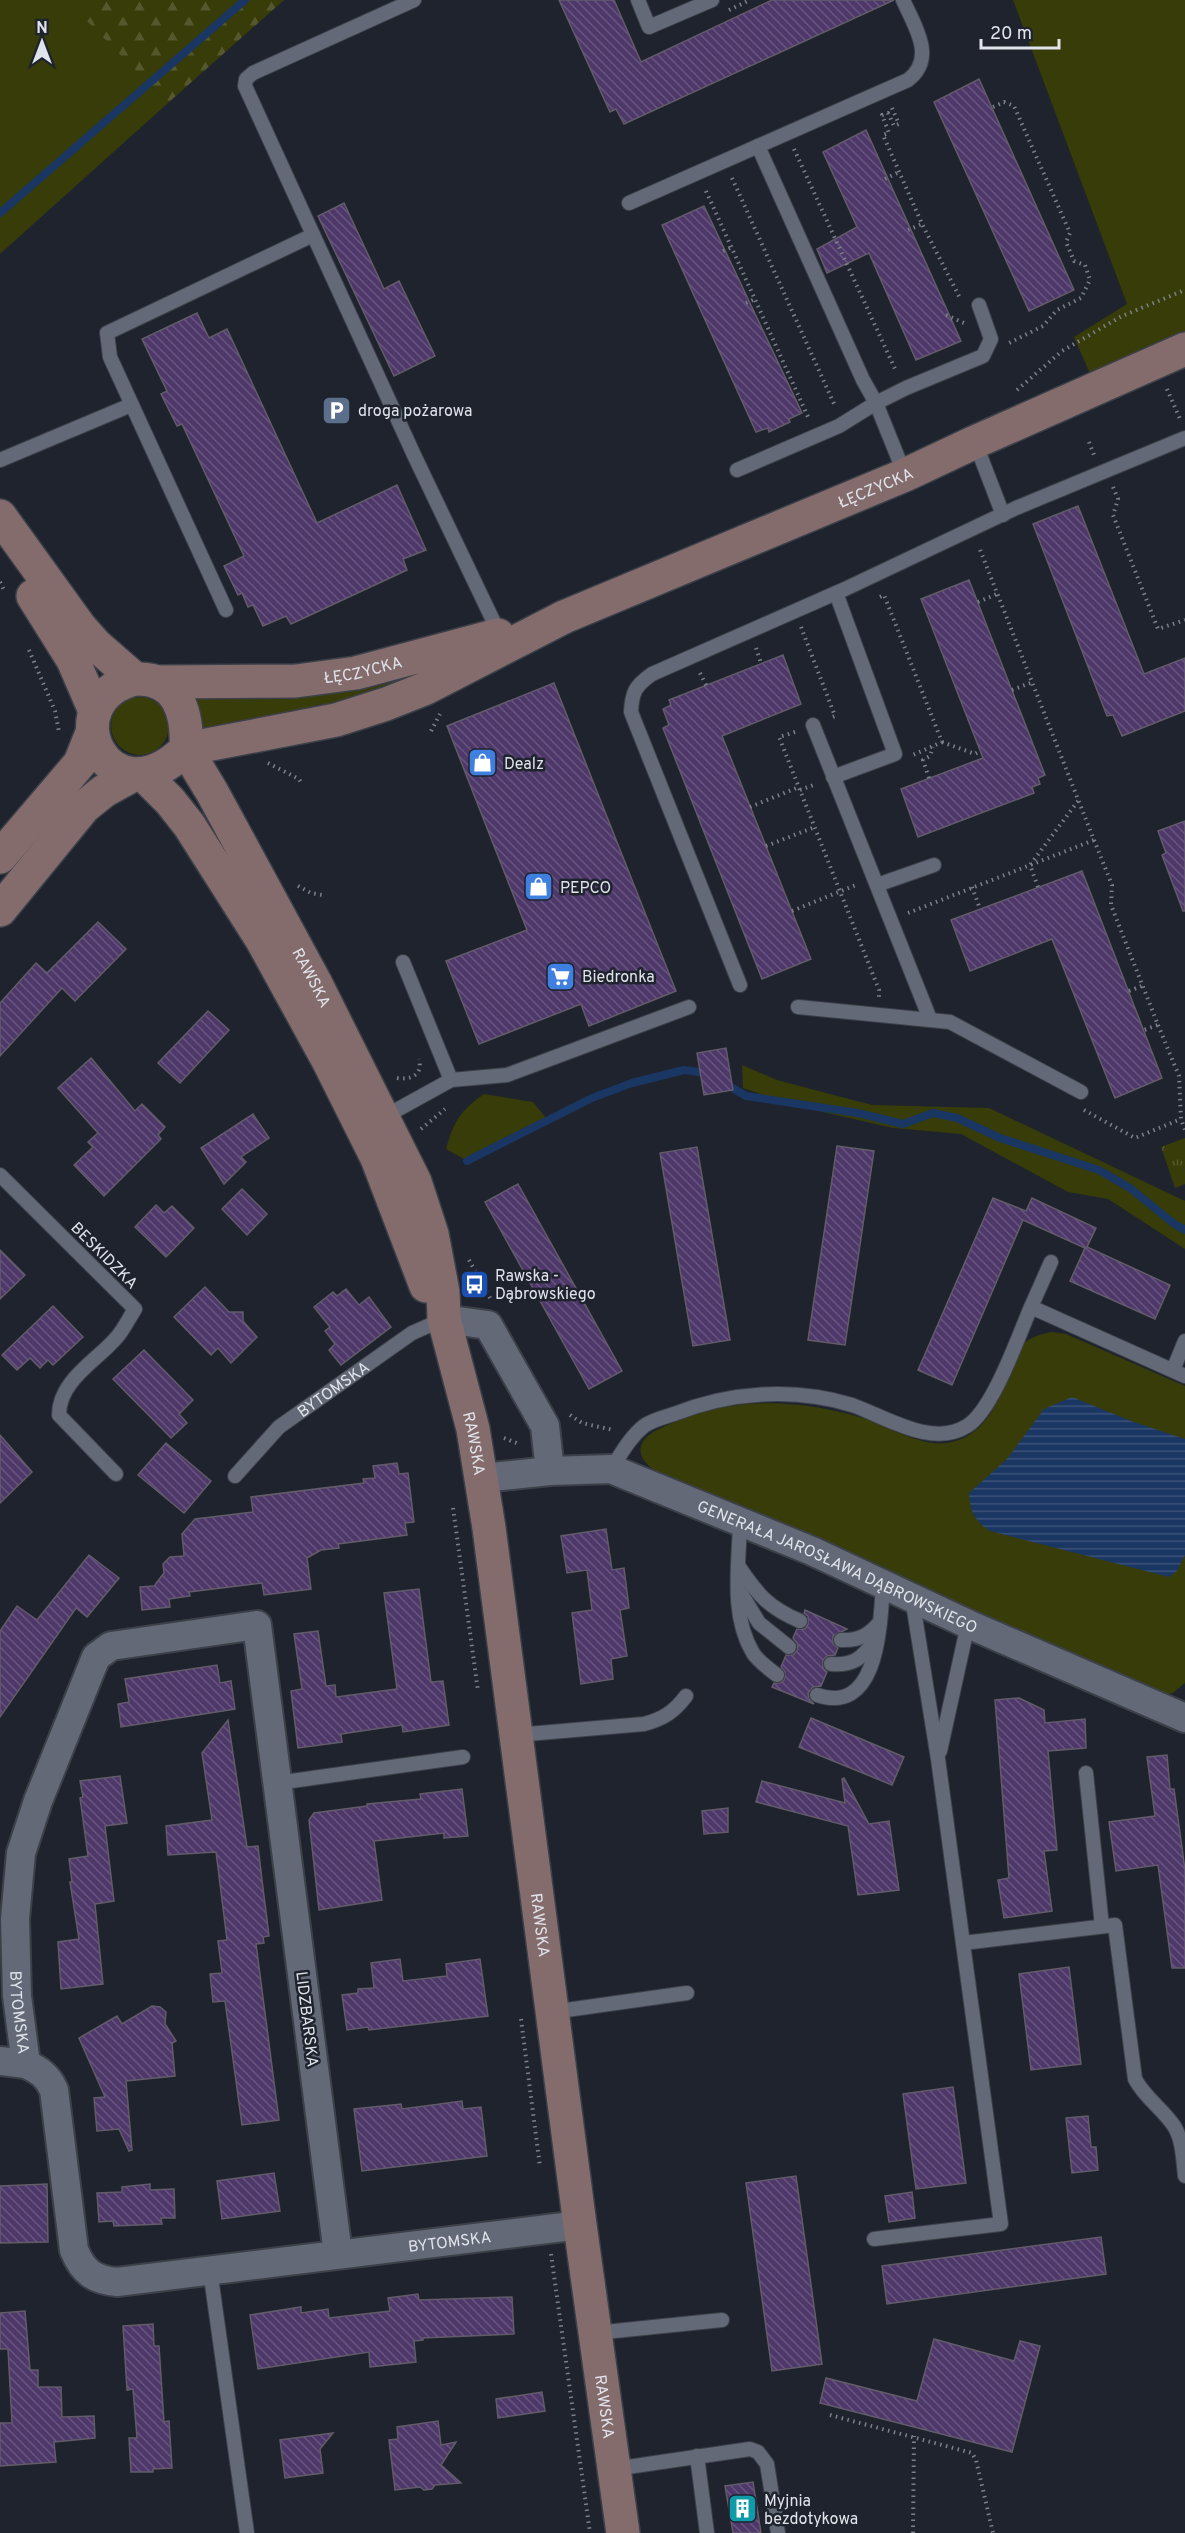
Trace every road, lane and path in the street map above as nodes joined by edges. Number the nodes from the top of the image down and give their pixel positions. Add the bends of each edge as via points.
1 (414, 0) edge
2 (638, 0) edge
3 (712, 0) edge
4 (903, 0) edge
5 (993, 107) dead end
6 (892, 108) dead end
7 (758, 146) junction
8 (794, 148) dead end
9 (730, 172) dead end
10 (899, 172) junction
11 (885, 179) dead end
12 (704, 188) dead end
13 (629, 204) dead end
14 (922, 224) junction
15 (908, 230) dead end
16 (313, 235) junction
17 (732, 247) junction
18 (723, 251) dead end
19 (1185, 290) edge
20 (755, 298) junction
21 (746, 303) dead end
22 (971, 306) joint
23 (946, 315) dead end
24 (965, 324) dead end
25 (999, 343) dead end
26 (1185, 349) edge
27 (900, 381) dead end
28 (793, 383) junction
29 (786, 387) dead end
30 (1167, 389) dead end
31 (1009, 397) dead end
32 (876, 403) junction
33 (130, 405) junction
34 (842, 406) dead end
35 (811, 426) dead end
36 (1184, 431) edge
37 (975, 442) junction
38 (1089, 442) dead end
39 (0, 460) edge
40 (737, 470) dead end
41 (1102, 473) junction
42 (905, 475) junction
43 (1003, 514) junction
44 (0, 516) edge
45 (0, 526) edge
46 (975, 538) dead end
47 (0, 582) edge
48 (5, 593) dead end
49 (836, 593) junction
50 (997, 594) junction
51 (978, 602) dead end
52 (226, 610) dead end
53 (843, 611) junction
54 (564, 617) junction
55 (1185, 620) edge
56 (800, 624) dead end
57 (500, 635) junction
58 (755, 645) dead end
59 (28, 647) dead end
60 (761, 663) dead end
61 (146, 680) junction
62 (1033, 682) junction
63 (1012, 690) dead end
64 (94, 722) junction
65 (813, 725) junction
66 (59, 735) dead end
67 (942, 742) junction
68 (933, 747) junction
69 (186, 749) junction
70 (980, 751) dead end
71 (265, 761) dead end
72 (910, 762) dead end
73 (139, 775) junction
74 (833, 777) junction
75 (929, 778) dead end
76 (302, 784) dead end
77 (799, 787) junction
78 (1078, 800) junction
79 (750, 807) dead end
80 (815, 827) junction
81 (1094, 840) junction
82 (766, 846) dead end
83 (0, 857) edge
84 (934, 865) dead end
85 (1030, 865) junction
86 (882, 883) junction
87 (972, 887) junction
88 (1038, 887) dead end
89 (841, 891) junction
90 (980, 909) dead end
91 (0, 910) edge
92 (792, 911) dead end
93 (403, 962) dead end
94 (1144, 985) junction
95 (740, 986) dead end
96 (1129, 991) dead end
97 (689, 1007) dead end
98 (798, 1008) dead end
99 (877, 1016) junction
100 (930, 1019) junction
101 (1158, 1025) junction
102 (1144, 1030) dead end
103 (451, 1080) junction
104 (1081, 1092) dead end
105 (1079, 1108) dead end
106 (384, 1117) junction
107 (1181, 1119) junction
108 (1185, 1130) edge
109 (0, 1175) edge
110 (1051, 1262) dead end
111 (1031, 1307) junction
112 (444, 1319) junction
113 (1185, 1341) edge
114 (1179, 1373) edge
115 (611, 1469) junction
116 (550, 1471) junction
117 (116, 1474) dead end
118 (235, 1476) dead end
119 (482, 1478) junction
120 (452, 1496) dead end
121 (740, 1522) junction
122 (739, 1567) junction
123 (884, 1585) junction
124 (738, 1589) junction
125 (912, 1598) junction
126 (800, 1621) dead end
127 (880, 1621) junction
128 (968, 1624) junction
129 (878, 1636) junction
130 (841, 1640) dead end
131 (789, 1647) dead end
132 (96, 1657) joint
133 (831, 1664) dead end
134 (777, 1675) dead end
135 (818, 1695) dead end
136 (686, 1696) dead end
137 (479, 1699) dead end
138 (1184, 1714) edge
139 (516, 1736) junction
140 (463, 1757) dead end
141 (938, 1759) junction
142 (1086, 1773) dead end
143 (277, 1783) junction
144 (1102, 1926) junction
145 (963, 1943) junction
146 (687, 1993) dead end
147 (536, 2012) junction
148 (13, 2062) edge
149 (541, 2172) dead end
150 (1185, 2176) edge
151 (564, 2227) junction
152 (874, 2239) dead end
153 (338, 2254) junction
154 (210, 2270) junction
155 (722, 2320) dead end
156 (595, 2333) junction
157 (830, 2415) dead end
158 (914, 2436) junction
159 (697, 2456) junction
160 (614, 2469) junction
161 (247, 2533) edge
162 (590, 2533) edge
163 (622, 2533) edge
164 (707, 2533) edge
165 (778, 2533) edge
166 (913, 2533) edge
167 (993, 2533) edge

1 - 16 lane via 246,79 248,96
2 - 3 lane via 649,27
4 - 7 lane via 923,48 915,75
5 - 25 path via 1004,102 1014,106 1070,233 1066,242 1074,261 1085,265 1090,280 1081,298 1057,310 1043,326 1007,344
6 - 10 path via 899,124 894,126 888,113 882,115 889,133 883,135
7 - 13 lane
7 - 32 lane
8 - 27 path
9 - 34 path via 837,409
10 - 11 path
10 - 14 path
12 - 17 path
14 - 15 path
14 - 22 path
16 - 33 lane via 107,333 110,357
16 - 57 lane
17 - 18 path
17 - 20 path
19 - 31 path via 1122,316 1062,351
20 - 21 path
20 - 28 path
22 - 32 lane via 991,339 983,356
23 - 24 path
26 - 37 street, ŁĘCZYCKA
28 - 29 path
28 - 35 path
30 - 36 path
32 - 40 lane via 839,426
32 - 42 lane
33 - 39 lane
33 - 52 lane
36 - 41 lane
37 - 42 street, ŁĘCZYCKA
37 - 43 lane
38 - 41 path
41 - 43 lane
41 - 55 path via 1111,480 1118,499 1113,515 1158,629
42 - 54 street, ŁĘCZYCKA
43 - 49 lane
44 - 61 street via 96,645
45 - 64 street via 26,584 81,675
46 - 50 path
47 - 48 path
49 - 53 lane
49 - 95 lane via 652,674 639,683 632,697 631,712
50 - 51 path
50 - 62 path
53 - 67 path via 884,595
53 - 74 lane via 895,754
54 - 57 street, ŁĘCZYCKA
54 - 69 street, ŁĘCZYCKA via 424,689 363,713
56 - 65 path via 835,716
57 - 61 street, ŁĘCZYCKA via 346,674 285,681
58 - 60 path
59 - 66 path via 55,711
61 - 64 street via 122,682 110,689 101,699
61 - 69 street via 172,692 180,705 187,730
62 - 63 path
62 - 78 path
64 - 73 street via 97,748 106,761 118,770
64 - 83 street via 80,763
65 - 74 lane
65 - 77 path via 779,737
67 - 68 path
67 - 70 path via 975,754
68 - 72 path via 910,756
68 - 75 path via 930,756 923,760
69 - 73 street via 171,762
69 - 106 street, RAWSKA via 301,955
71 - 76 path
73 - 91 street via 104,791 84,807
73 - 112 street, RAWSKA via 170,801 189,825 267,950 376,1158 427,1287
74 - 86 lane
77 - 79 path
77 - 80 path
78 - 81 path
78 - 85 path
80 - 82 path
80 - 89 path
81 - 85 path
81 - 94 path via 1112,885 1111,905
84 - 86 lane
85 - 87 path
85 - 88 path
86 - 87 path via 902,915
86 - 100 lane
87 - 90 path
89 - 92 path
89 - 99 path via 879,990
93 - 103 lane
94 - 96 path
94 - 101 path
97 - 103 lane via 507,1075
98 - 99 lane
99 - 100 lane
100 - 104 lane via 950,1022
101 - 102 path
101 - 107 path via 1179,1076
103 - 106 lane
105 - 107 path via 1135,1137
106 - 112 street, RAWSKA via 415,1182 432,1234
107 - 108 path
109 - 117 lane, BESKIDZKA via 135,1309 118,1336 65,1389 59,1404 59,1415
110 - 111 lane
111 - 114 lane
111 - 115 lane via 987,1406 969,1425 949,1435 926,1433 849,1404 790,1394 740,1395 689,1408 646,1425 630,1440
112 - 116 street via 488,1325 545,1426
112 - 118 lane, BYTOMSKA via 412,1333 279,1427
112 - 119 street, RAWSKA
113 - 114 lane
115 - 116 street, GENERAŁA JAROSŁAWA DĄBROWSKIEGO
115 - 121 street, GENERAŁA JAROSŁAWA DĄBROWSKIEGO
116 - 119 street, GENERAŁA JAROSŁAWA DĄBROWSKIEGO
119 - 139 street, RAWSKA
120 - 137 path
121 - 122 lane
121 - 123 street, GENERAŁA JAROSŁAWA DĄBROWSKIEGO
122 - 124 lane
122 - 126 lane via 768,1604
123 - 125 street, GENERAŁA JAROSŁAWA DĄBROWSKIEGO
123 - 127 lane
124 - 131 lane via 759,1623
124 - 134 lane via 742,1631 754,1655
125 - 128 street, GENERAŁA JAROSŁAWA DĄBROWSKIEGO
125 - 141 lane
127 - 129 lane
127 - 130 lane via 863,1637
128 - 138 street, GENERAŁA JAROSŁAWA DĄBROWSKIEGO
128 - 141 lane
129 - 133 lane via 861,1658 851,1664
129 - 135 lane via 870,1669 859,1689 839,1699
132 - 143 street, LIDZBARSKA via 111,1646 257,1625
132 - 148 street, BYTOMSKA via 21,1852 15,1919 17,1996
136 - 139 lane via 661,1720 644,1724
139 - 147 street, RAWSKA
140 - 143 lane
141 - 145 lane
142 - 144 lane
143 - 153 street, LIDZBARSKA
144 - 145 lane
144 - 150 lane via 1115,1925 1135,2079 1143,2094 1174,2126
145 - 152 lane via 1001,2224
146 - 147 lane
147 - 149 path
147 - 151 street, RAWSKA
148 - 154 street, BYTOMSKA via 39,2070 54,2090 74,2250 88,2273 100,2281 117,2282
151 - 153 street, BYTOMSKA
151 - 156 street, RAWSKA
151 - 162 path
153 - 154 street, BYTOMSKA
154 - 161 lane
155 - 156 lane
156 - 160 street, RAWSKA
157 - 158 path
158 - 166 path
158 - 167 path via 972,2453
159 - 160 lane
159 - 164 lane
159 - 165 lane via 750,2449 763,2457
160 - 163 street, RAWSKA

